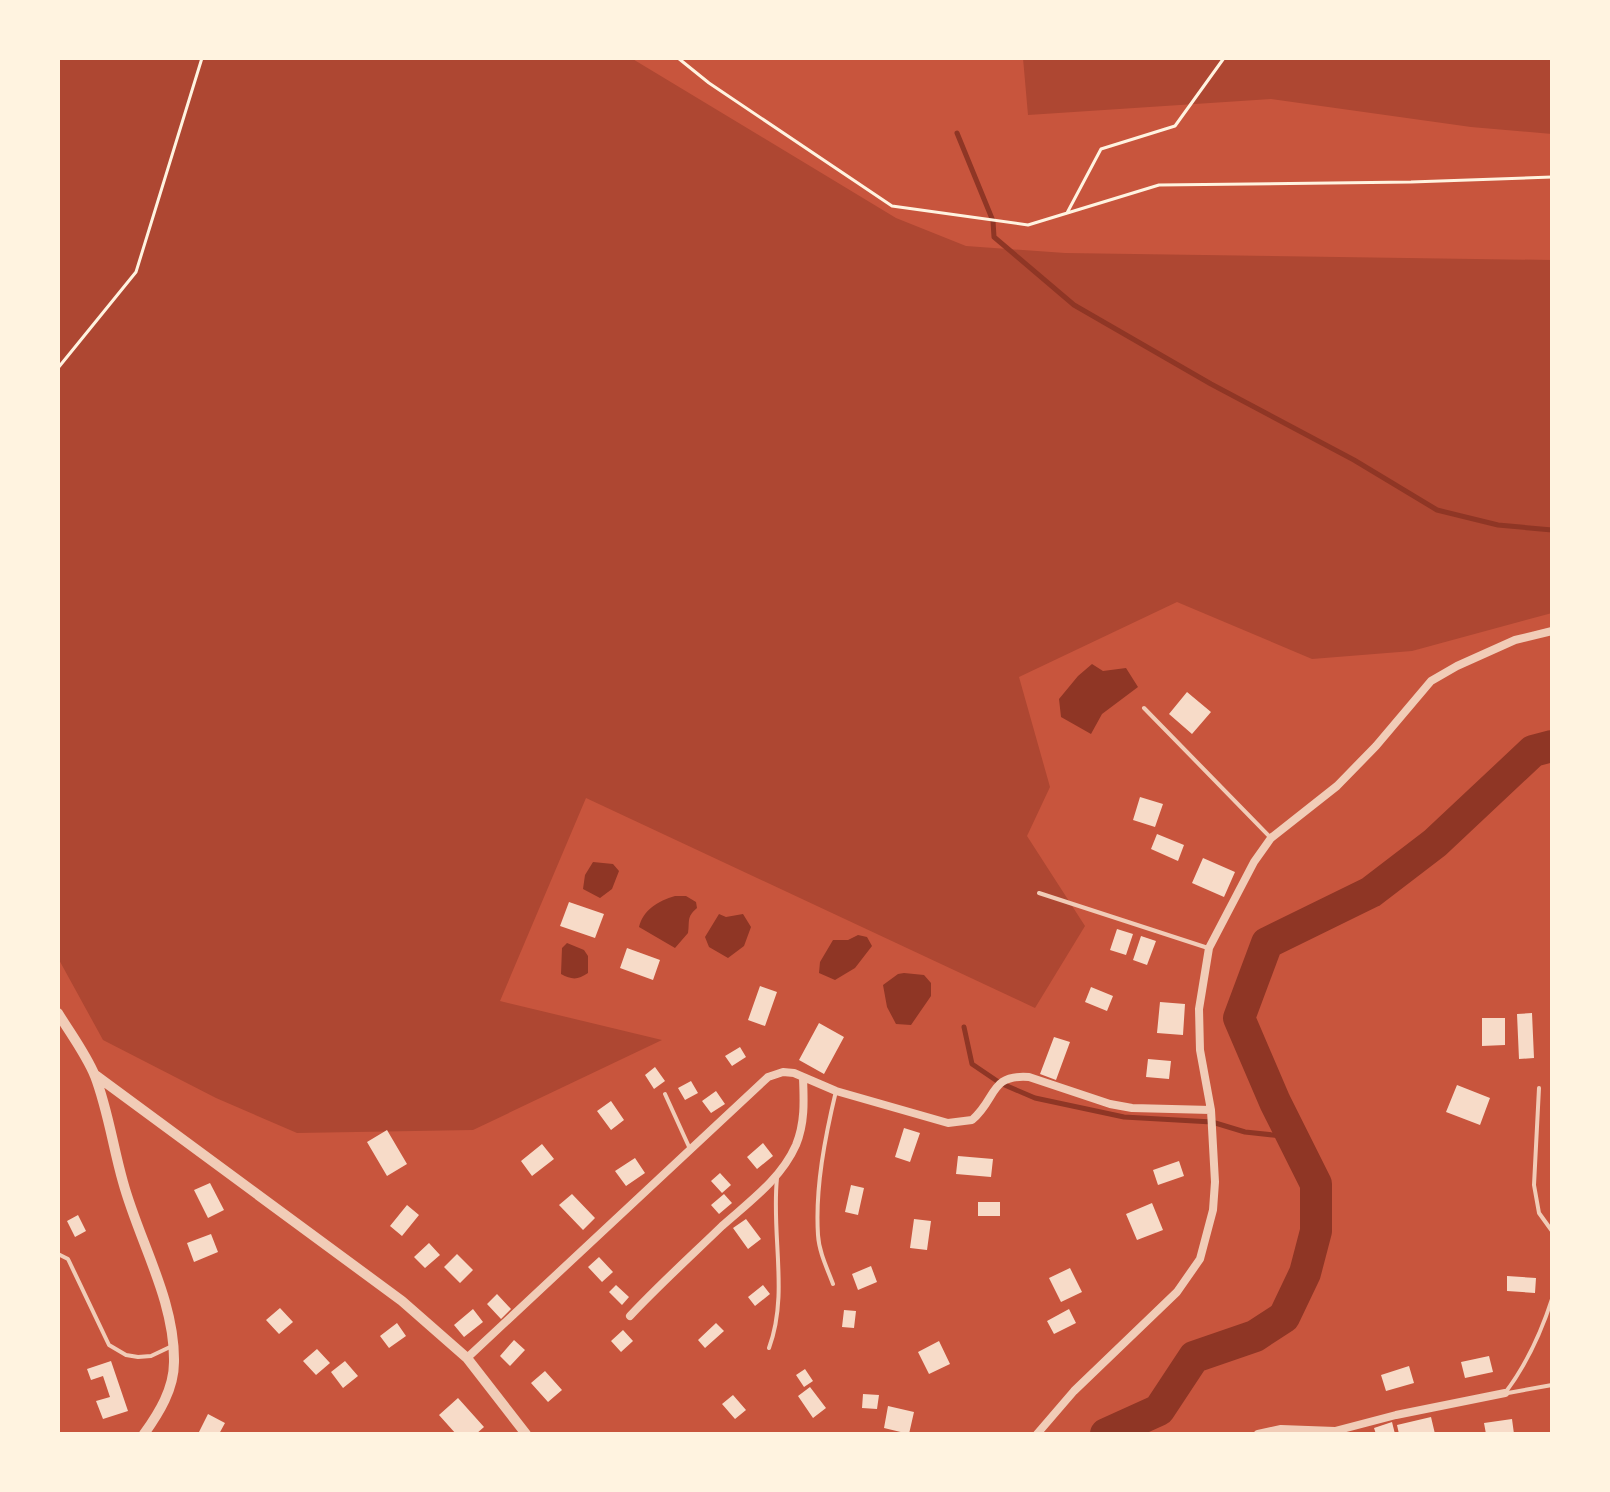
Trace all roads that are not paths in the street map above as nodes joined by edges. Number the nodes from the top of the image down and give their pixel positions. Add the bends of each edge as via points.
1 (1552, 631) edge
2 (1144, 708) dead end
3 (1271, 838) junction
4 (1039, 893) dead end
5 (1209, 948) junction
6 (58, 1013) edge
7 (94, 1074) junction
8 (803, 1078) junction
9 (1539, 1088) dead end
10 (836, 1091) junction
11 (665, 1094) dead end
12 (1211, 1110) junction
13 (690, 1149) junction
14 (777, 1176) junction
15 (1552, 1231) edge
16 (58, 1254) edge
17 (833, 1284) dead end
18 (1552, 1299) edge
19 (630, 1316) dead end
20 (173, 1345) junction
21 (769, 1348) dead end
22 (467, 1358) junction
23 (1552, 1385) edge
24 (1505, 1393) junction
25 (144, 1434) edge
26 (526, 1434) edge
27 (1037, 1434) edge
28 (1258, 1434) edge

1 - 3 street via 1515,640 1431,681 1337,786
2 - 3 lane
3 - 5 street
4 - 5 lane
5 - 12 street via 1199,1009
6 - 7 street
7 - 20 street via 123,1183 160,1285
7 - 22 street via 402,1301
8 - 10 street
8 - 13 street via 783,1072 768,1077
8 - 14 street via 801,1129
9 - 15 lane via 1534,1185 1539,1213
10 - 12 street via 948,1123 972,1120 1000,1083 1016,1076 1132,1108
10 - 17 lane via 820,1186 818,1236
11 - 13 lane
12 - 27 street via 1213,1210 1200,1259 1177,1292
13 - 22 street
14 - 19 street
14 - 21 lane via 779,1313
16 - 20 lane via 68,1259 109,1345 138,1357
18 - 24 lane via 1522,1371
20 - 25 street via 171,1384
22 - 26 street
23 - 24 lane
24 - 28 street via 1335,1431 1281,1429

